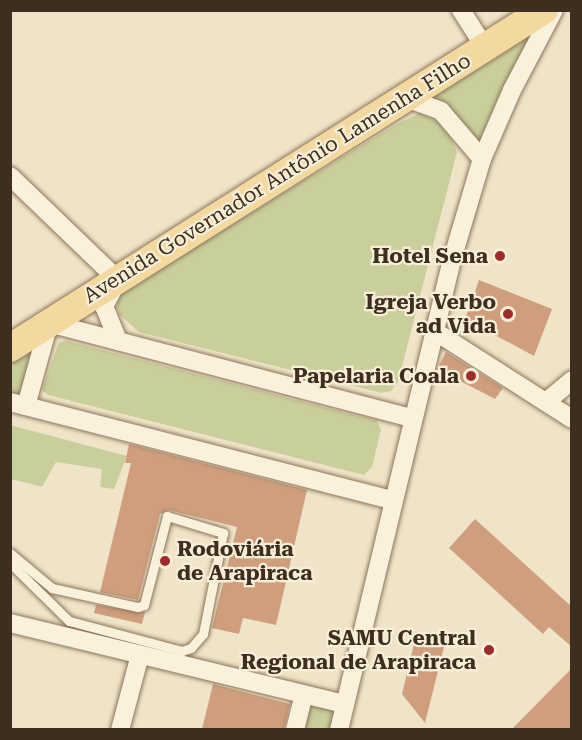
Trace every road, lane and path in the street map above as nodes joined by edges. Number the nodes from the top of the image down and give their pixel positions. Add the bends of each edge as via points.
1 (461, 10) edge
2 (544, 10) edge
3 (554, 10) edge
4 (484, 46) junction
5 (406, 98) junction
6 (482, 159) junction
7 (10, 176) edge
8 (117, 280) junction
9 (49, 323) junction
10 (436, 332) junction
11 (117, 341) junction
12 (10, 348) edge
13 (572, 380) edge
14 (546, 402) junction
15 (18, 404) edge
16 (412, 418) junction
17 (572, 419) edge
18 (392, 500) junction
19 (10, 553) edge
20 (10, 563) edge
21 (10, 623) edge
22 (140, 655) junction
23 (304, 695) junction
24 (344, 704) junction
25 (120, 729) edge
26 (295, 729) edge
27 (339, 729) edge

1 - 4 street
2 - 4 main road, Avenida Governador Antônio Lamenha Filho
3 - 6 street via 512,90
4 - 5 main road, Avenida Governador Antônio Lamenha Filho
5 - 6 street via 441,111
5 - 8 main road, Avenida Governador Antônio Lamenha Filho
6 - 10 street via 452,260
7 - 8 street
8 - 9 main road, Avenida Governador Antônio Lamenha Filho
8 - 11 street via 104,306
9 - 11 street
9 - 12 main road, Avenida Governador Antônio Lamenha Filho
9 - 15 street
10 - 14 street
10 - 16 street
11 - 16 street
13 - 14 street
14 - 17 street
15 - 18 street
16 - 18 street
18 - 24 street
19 - 20 lane via 52,588 138,607 144,605 167,516 223,533 203,634 191,648 182,651 69,621
21 - 22 street
22 - 23 street
22 - 25 street
23 - 24 street
23 - 26 street
24 - 27 street

